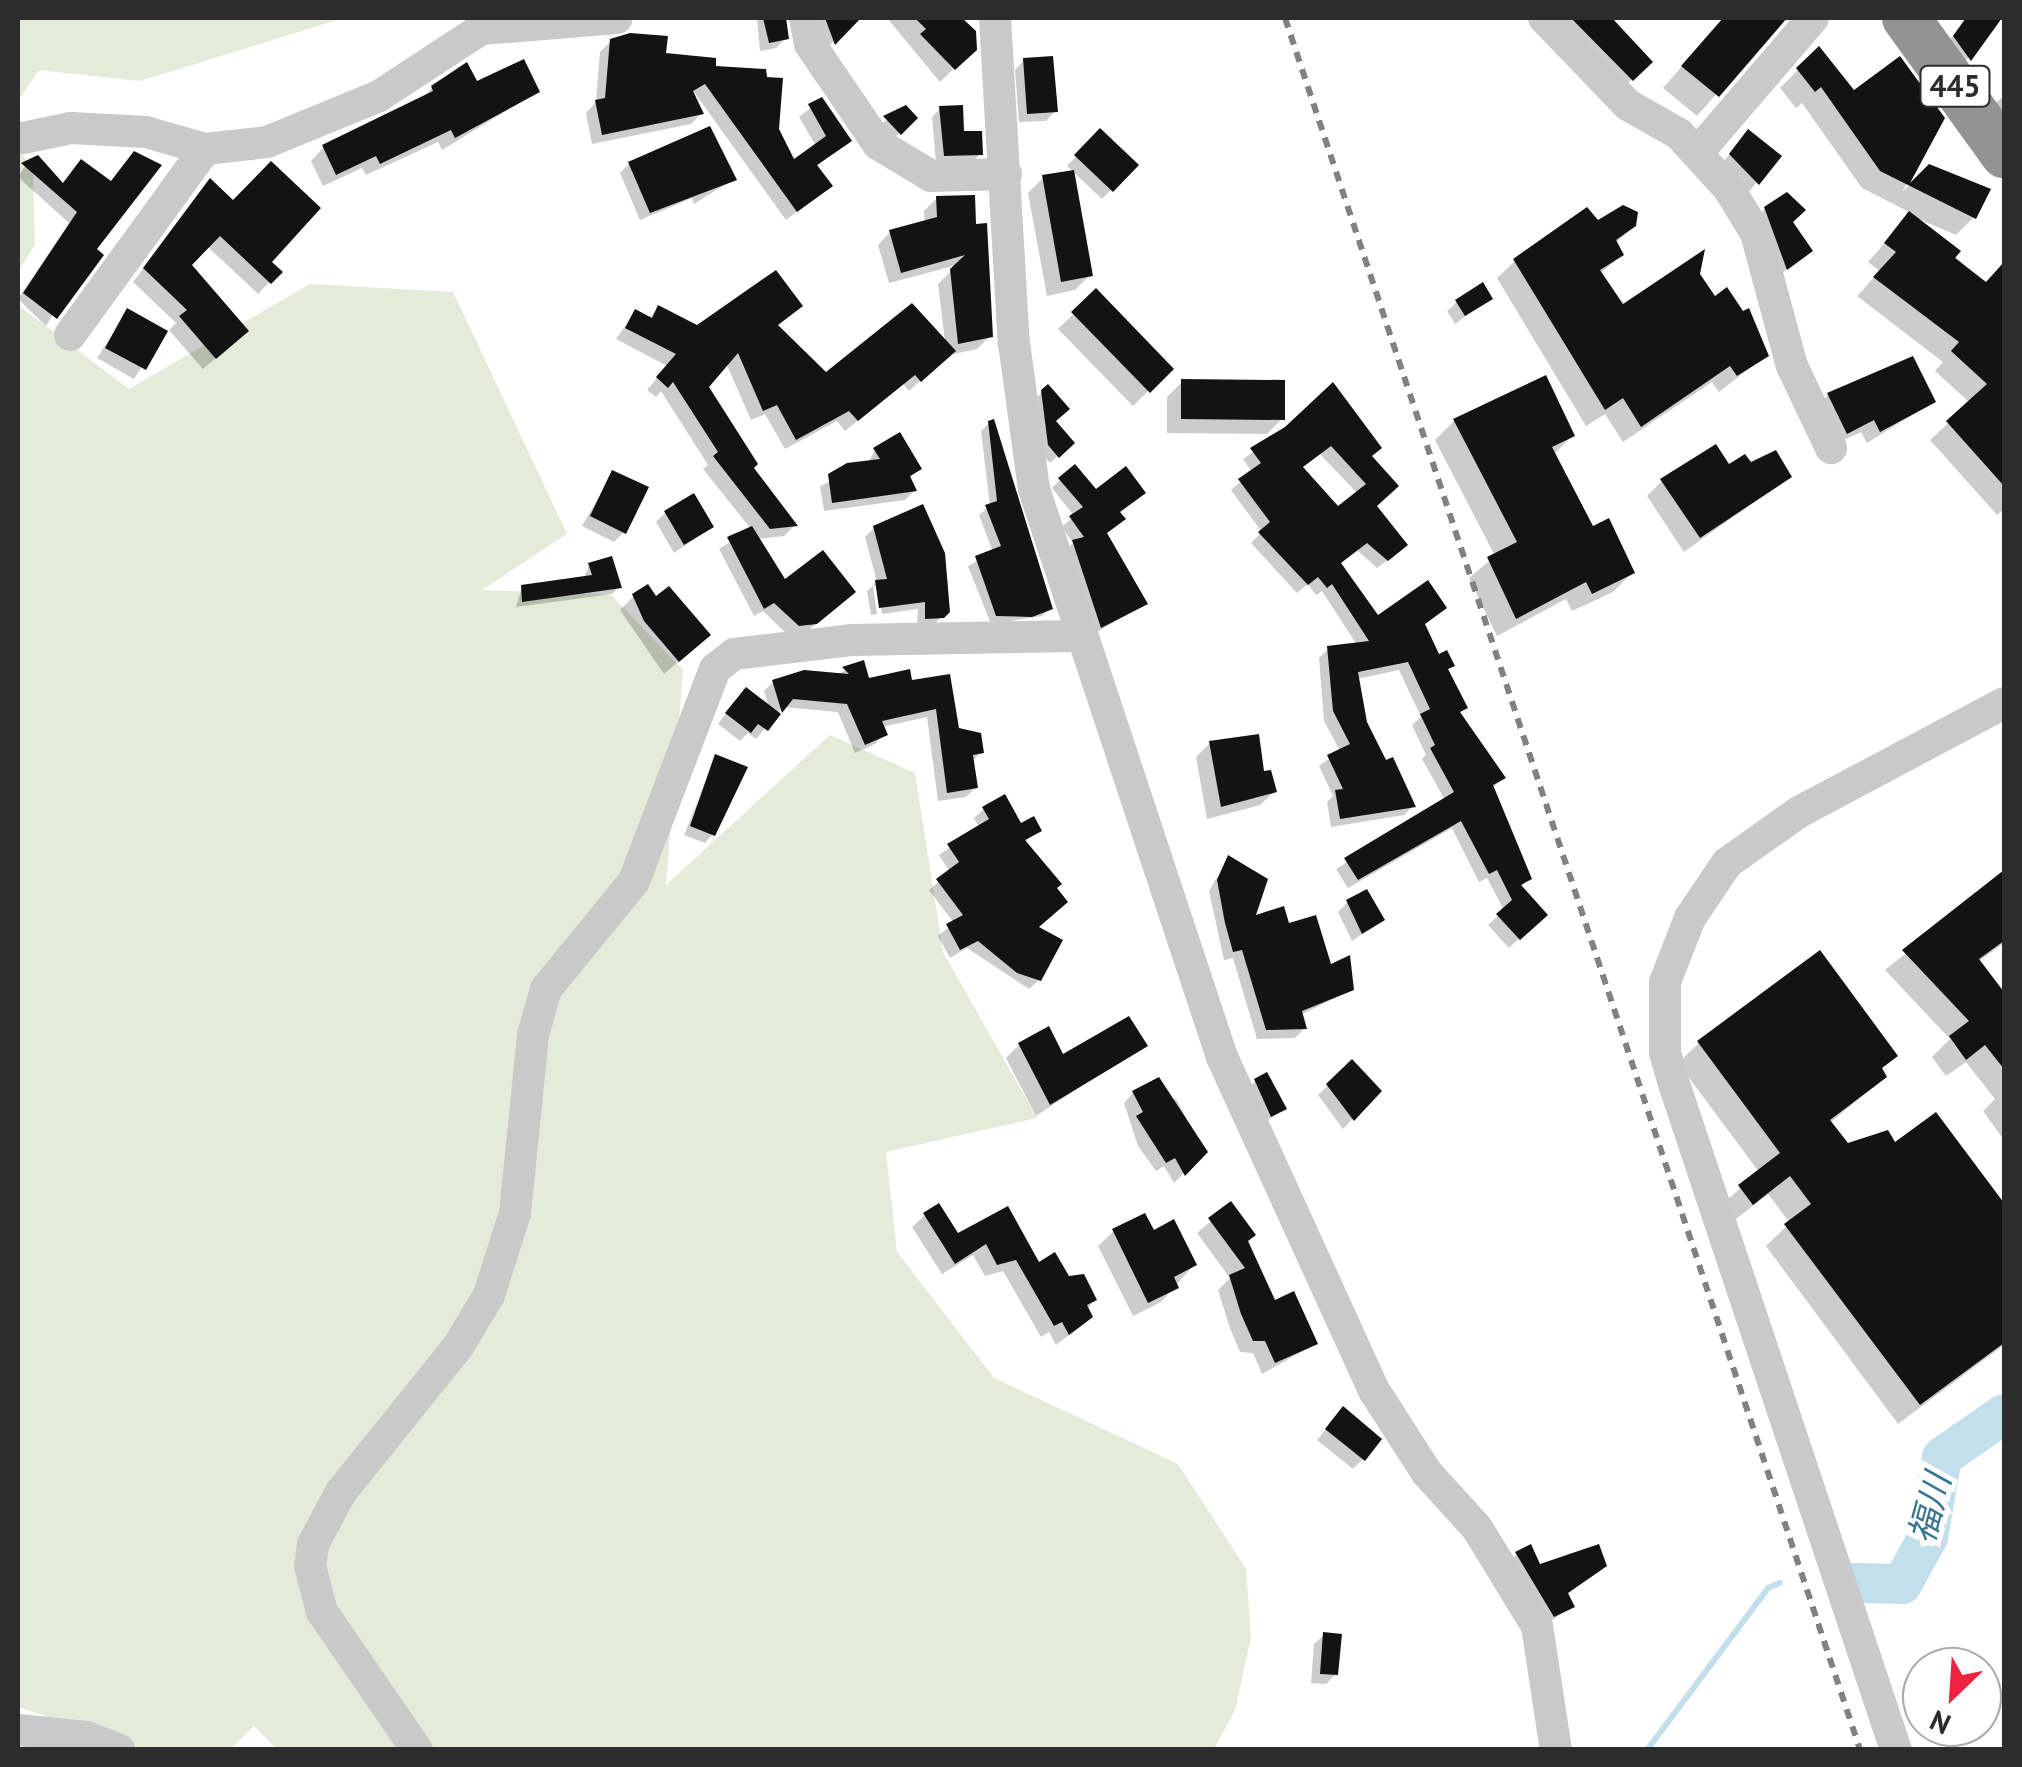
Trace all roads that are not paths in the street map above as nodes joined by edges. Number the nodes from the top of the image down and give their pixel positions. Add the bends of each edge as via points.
1 (617, 18) edge
2 (805, 18) edge
3 (995, 18) edge
4 (1544, 18) edge
5 (1813, 18) edge
6 (1906, 18) edge
7 (22, 138) dead end
8 (205, 149) junction
9 (1699, 151) junction
10 (2004, 154) edge
11 (1006, 174) junction
12 (70, 335) dead end
13 (1831, 448) dead end
14 (1082, 636) junction
15 (2004, 702) edge
16 (18, 1730) edge
17 (120, 1750) edge
18 (417, 1750) edge
19 (1556, 1750) edge
20 (1896, 1750) edge

1 - 8 street via 482,29 379,96 267,142
2 - 11 street via 810,44 878,144 931,176
3 - 11 street
4 - 9 street via 1628,105
5 - 9 street
6 - 10 highway, 445
7 - 8 street via 71,128 146,132
8 - 12 street
9 - 13 street via 1756,233 1792,366
11 - 14 street via 1014,344 1034,489
14 - 18 street via 852,640 734,654 716,669 634,881 546,989 533,1035 515,1213 489,1294 459,1345 341,1492 313,1544 310,1566 322,1612
14 - 19 street via 1222,1056 1376,1392 1427,1473 1477,1528 1536,1626
15 - 20 street via 1798,812 1727,862 1690,918 1665,982 1665,1052 1674,1084
16 - 17 street via 86,1737

